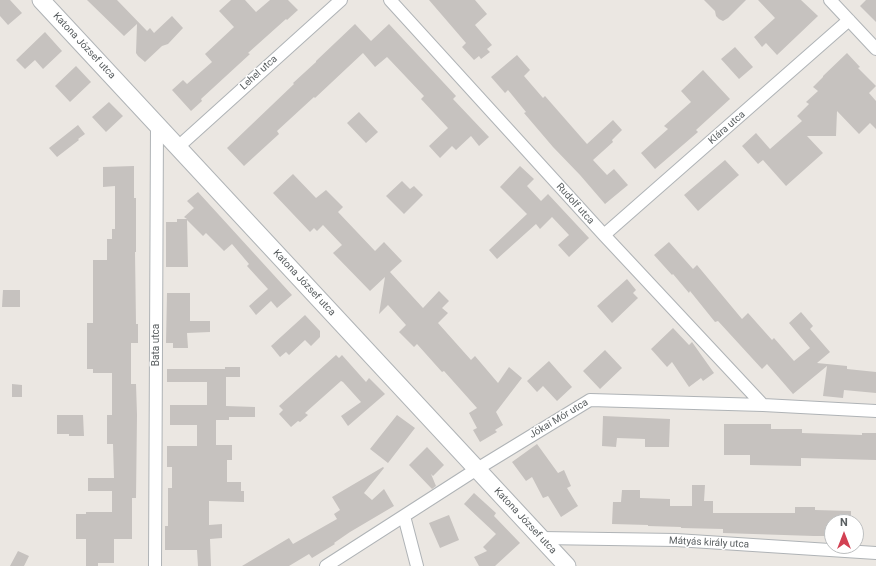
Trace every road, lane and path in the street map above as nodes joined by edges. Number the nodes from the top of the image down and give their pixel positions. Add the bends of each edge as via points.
1 (42, 0) edge
2 (341, 0) edge
3 (390, 0) edge
4 (830, 0) edge
5 (850, 20) junction
6 (876, 49) edge
7 (157, 125) junction
8 (178, 147) junction
9 (604, 235) junction
10 (763, 405) junction
11 (876, 411) edge
12 (477, 469) junction
13 (404, 516) junction
14 (541, 538) junction
15 (876, 553) edge
16 (155, 566) edge
17 (326, 566) edge
18 (417, 566) edge
19 (567, 566) edge

1 - 7 main road, Katona József utca
2 - 8 street, Lehel utca
3 - 9 street, Rudolf utca
4 - 5 street
5 - 6 street
5 - 9 street, Klára utca
7 - 8 main road, Katona József utca
7 - 16 street, Bata utca
8 - 12 main road, Katona József utca
9 - 10 street, Rudolf utca
10 - 11 street, Jókai Mór utca
10 - 12 street, Jókai Mór utca via 590,400
12 - 13 street, Jókai Mór utca
12 - 14 main road, Katona József utca
13 - 17 street, Jókai Mór utca
13 - 18 street
14 - 15 street, Mátyás király utca via 676,540
14 - 19 main road, Katona József utca

